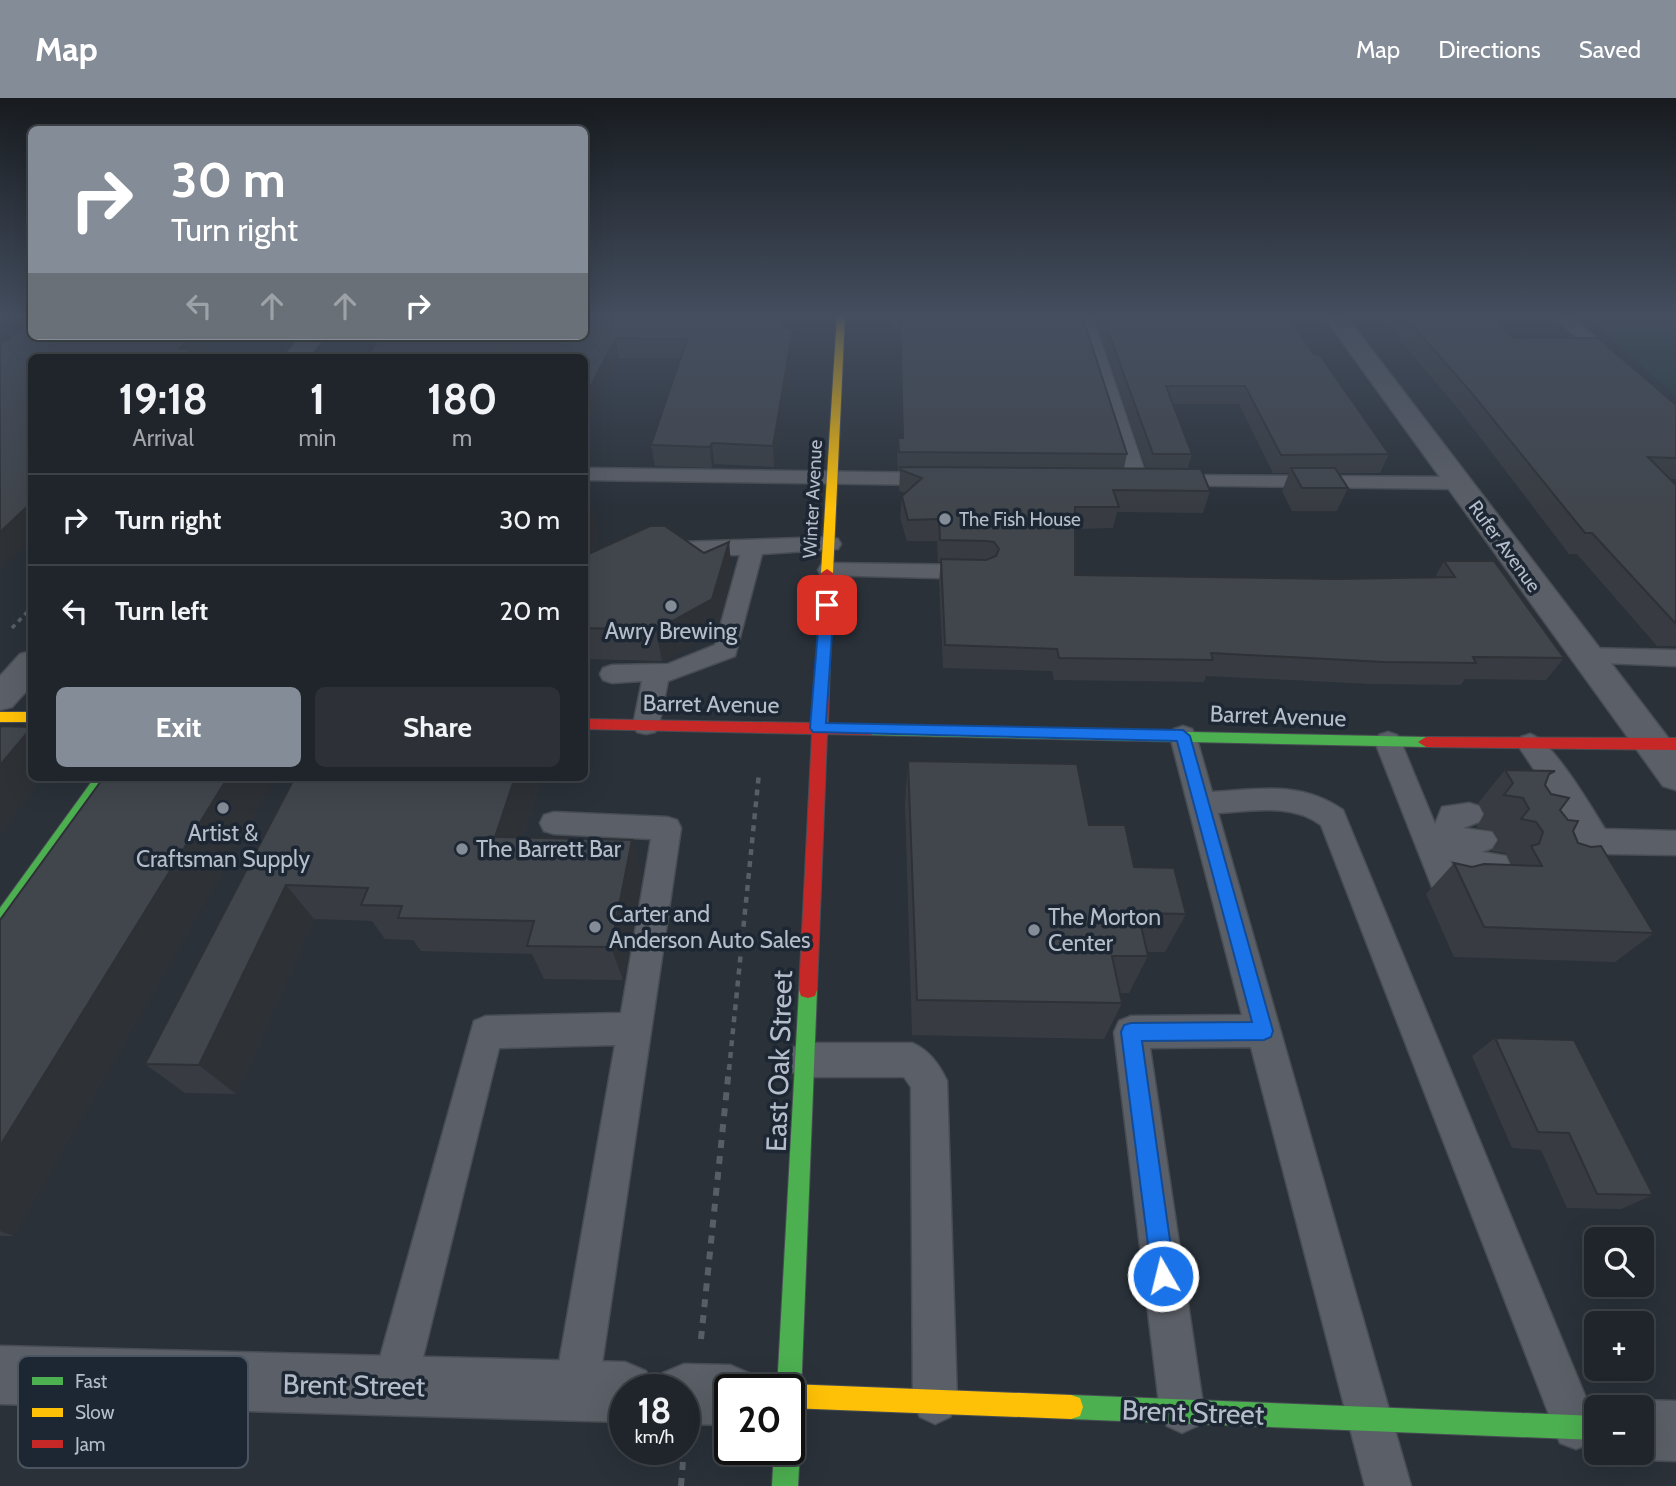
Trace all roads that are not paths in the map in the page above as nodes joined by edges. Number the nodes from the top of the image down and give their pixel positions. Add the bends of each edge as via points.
1 (838, 380) edge
2 (1105, 380) edge
3 (1383, 380) edge
4 (588, 474) edge
5 (834, 478) junction
6 (958, 479) edge
7 (1110, 480) edge
8 (1138, 481) junction
9 (1459, 483) junction
10 (831, 544) junction
11 (657, 548) edge
12 (753, 548) junction
13 (829, 570) junction
14 (982, 572) edge
15 (1586, 656) junction
16 (1676, 658) edge
17 (28, 666) edge
18 (657, 672) junction
19 (612, 674) dead end
20 (0, 698) edge
21 (0, 716) edge
22 (28, 717) edge
23 (588, 724) edge
24 (646, 725) junction
25 (818, 728) junction
26 (1183, 736) junction
27 (1388, 742) junction
28 (1663, 743) edge
29 (1530, 744) junction
30 (1676, 776) edge
31 (101, 781) edge
32 (1201, 803) junction
33 (554, 823) dead end
34 (1435, 839) junction
35 (1590, 840) junction
36 (1676, 843) edge
37 (1445, 883) dead end
38 (0, 922) edge
39 (635, 1029) junction
40 (1264, 1031) junction
41 (804, 1060) junction
42 (790, 1374) edge
43 (0, 1376) edge
44 (18, 1376) edge
45 (248, 1382) edge
46 (394, 1386) junction
47 (600, 1391) edge
48 (805, 1397) edge
49 (935, 1402) junction
50 (1182, 1411) junction
51 (1371, 1419) junction
52 (1584, 1423) edge
53 (1584, 1428) edge
54 (1654, 1431) edge
55 (1676, 1432) edge
56 (786, 1465) edge
57 (785, 1486) edge
58 (1388, 1486) edge

1 - 5 street, Winter Avenue
2 - 8 lane
3 - 9 street, Rufer Avenue
4 - 5 lane
5 - 6 lane
5 - 10 street, Winter Avenue
7 - 8 lane
8 - 9 lane
9 - 15 street, Rufer Avenue
10 - 12 lane
10 - 13 street, Winter Avenue
11 - 12 lane
12 - 18 lane via 726,650 671,673
13 - 14 lane
13 - 25 street, Winter Avenue
15 - 16 lane
15 - 28 street, Rufer Avenue
17 - 20 street
18 - 19 lane
18 - 24 lane
21 - 22 street
23 - 24 street, Barret Avenue
24 - 25 street, Barret Avenue
25 - 26 street, Barret Avenue
25 - 41 street, East Oak Street
26 - 27 street, Barret Avenue
26 - 32 lane
27 - 29 street, Barret Avenue
27 - 34 lane
28 - 29 street, Barret Avenue
28 - 30 street, Rufer Avenue
29 - 35 lane via 1562,784
31 - 38 street
32 - 40 lane
32 - 52 lane via 1282,799 1315,805 1333,818
33 - 39 lane via 667,828
34 - 34 lane via 1476,864 1482,840 1452,815
34 - 37 lane
35 - 35 lane via 1581,863 1546,840 1559,820
35 - 36 lane
39 - 46 lane via 486,1032
39 - 47 lane
40 - 50 lane via 1131,1032
40 - 51 lane
41 - 42 street, East Oak Street
41 - 49 lane via 912,1060 929,1081
43 - 44 street, Brent Street
45 - 46 street, Brent Street
46 - 47 street, Brent Street
48 - 49 street, Brent Street
49 - 50 street, Brent Street
50 - 51 street, Brent Street
51 - 53 street, Brent Street
51 - 58 lane
54 - 55 street
56 - 57 street

